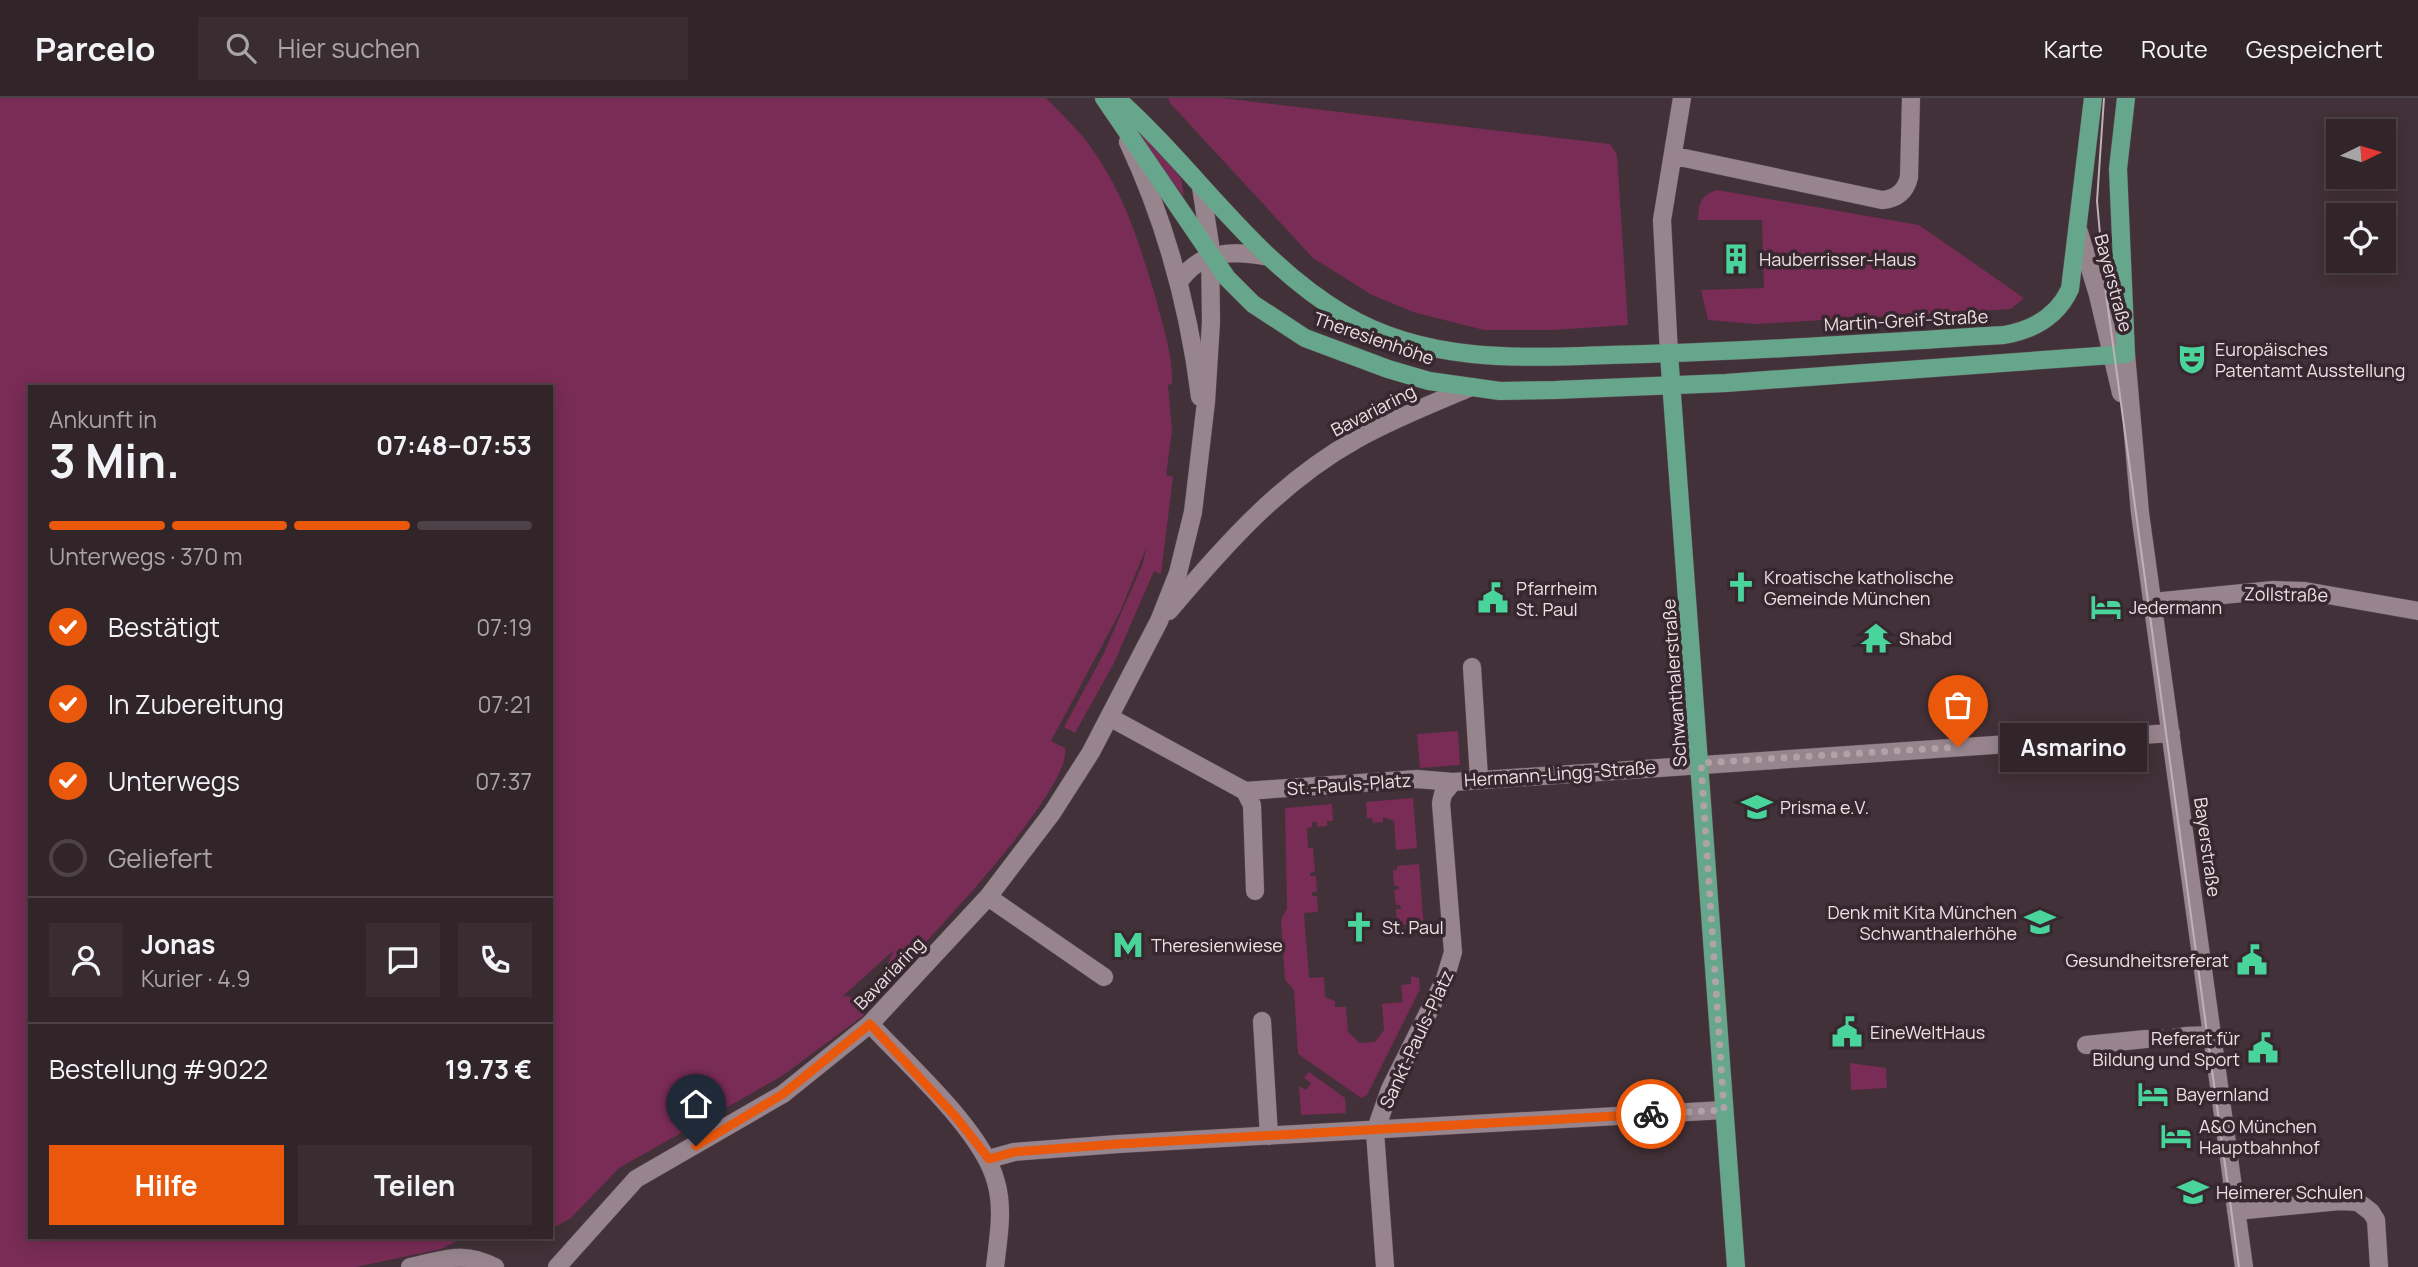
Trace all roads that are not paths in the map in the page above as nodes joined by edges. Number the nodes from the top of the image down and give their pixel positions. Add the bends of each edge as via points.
1 (1682, 98) edge
2 (1911, 98) edge
3 (2093, 98) edge
4 (2126, 98) edge
5 (1111, 102) edge
6 (1675, 156) junction
7 (1201, 187) junction
8 (2079, 232) junction
9 (1211, 256) junction
10 (1269, 257) junction
11 (1179, 282) junction
12 (1669, 354) junction
13 (2119, 355) junction
14 (1672, 385) junction
15 (1469, 388) junction
16 (1203, 431) junction
17 (2153, 602) junction
18 (2418, 611) edge
19 (1160, 621) junction
20 (1472, 667) dead end
21 (1111, 718) junction
22 (2171, 733) junction
23 (1701, 763) junction
24 (1479, 778) junction
25 (1453, 782) junction
26 (1245, 791) junction
27 (1255, 891) dead end
28 (988, 897) junction
29 (1104, 977) dead end
30 (1262, 1021) dead end
31 (870, 1024) junction
32 (2212, 1035) junction
33 (2185, 1036) tunnel mouth
34 (2146, 1039) tunnel mouth
35 (2086, 1045) dead end
36 (1724, 1110) junction
37 (1375, 1132) junction
38 (1269, 1136) junction
39 (989, 1159) junction
40 (2236, 1211) junction
41 (565, 1264) edge
42 (410, 1267) edge
43 (495, 1267) edge
44 (995, 1267) edge
45 (1385, 1267) edge
46 (1736, 1267) edge
47 (2244, 1267) edge
48 (2379, 1267) edge

1 - 6 street, Schwanthalerstraße
2 - 6 street via 1909,177 1901,193 1882,200
3 - 8 main road, Bayerstraße
4 - 13 main road, Bayerstraße via 2118,169
5 - 7 main road, Theresienhöhe via 1161,141
5 - 9 main road, Theresienhöhe
5 - 11 street, Bavariaring
6 - 12 street, Schwanthalerstraße via 1662,220
7 - 9 street
7 - 10 main road, Theresienhöhe
8 - 12 main road, Martin-Greif-Straße via 2066,298 2051,316 2023,331
8 - 13 street, Bayerstraße
9 - 10 street via 1235,252
9 - 11 street via 1194,263
9 - 15 main road, Theresienhöhe via 1241,293 1305,338 1388,369
9 - 16 street, Bavariaring
10 - 12 main road, Theresienhöhe via 1322,301 1375,331 1428,348 1490,356
11 - 16 street, Bavariaring
12 - 14 main road, Schwanthalerstraße
13 - 14 main road
13 - 17 street, Bayerstraße
14 - 15 main road, Bavariaring via 1514,391
14 - 23 main road, Schwanthalerstraße
15 - 19 street, Bavariaring via 1388,422 1320,462 1242,529
16 - 19 street, Bavariaring via 1186,544
17 - 18 street, Zollstraße via 2305,591
17 - 22 street, Bayerstraße
19 - 21 street, Bavariaring
20 - 24 street
21 - 26 street
21 - 28 street, Bavariaring via 1052,813
22 - 23 street, Hermann-Lingg-Straße
22 - 32 street, Bayerstraße
23 - 24 street, Hermann-Lingg-Straße
23 - 36 main road, Schwanthalerstraße
24 - 25 street, Hermann-Lingg-Straße
25 - 26 street, St.-Pauls-Platz via 1417,779
25 - 37 street, Sankt-Pauls-Platz via 1441,803 1453,945 1450,966 1390,1089
26 - 27 street via 1252,805
28 - 29 street
28 - 31 street, Bavariaring
30 - 38 street
31 - 39 street
31 - 41 street, Bavariaring via 783,1094 636,1179
32 - 33 street
32 - 40 street, Bayerstraße
34 - 35 street
36 - 37 street
36 - 46 main road, Schwanthalerstraße
37 - 38 street
37 - 45 street
38 - 39 street via 1014,1152
39 - 44 street via 1000,1208
40 - 47 street, Bayerstraße
40 - 48 street via 2358,1202 2376,1220
42 - 43 street via 475,1257

